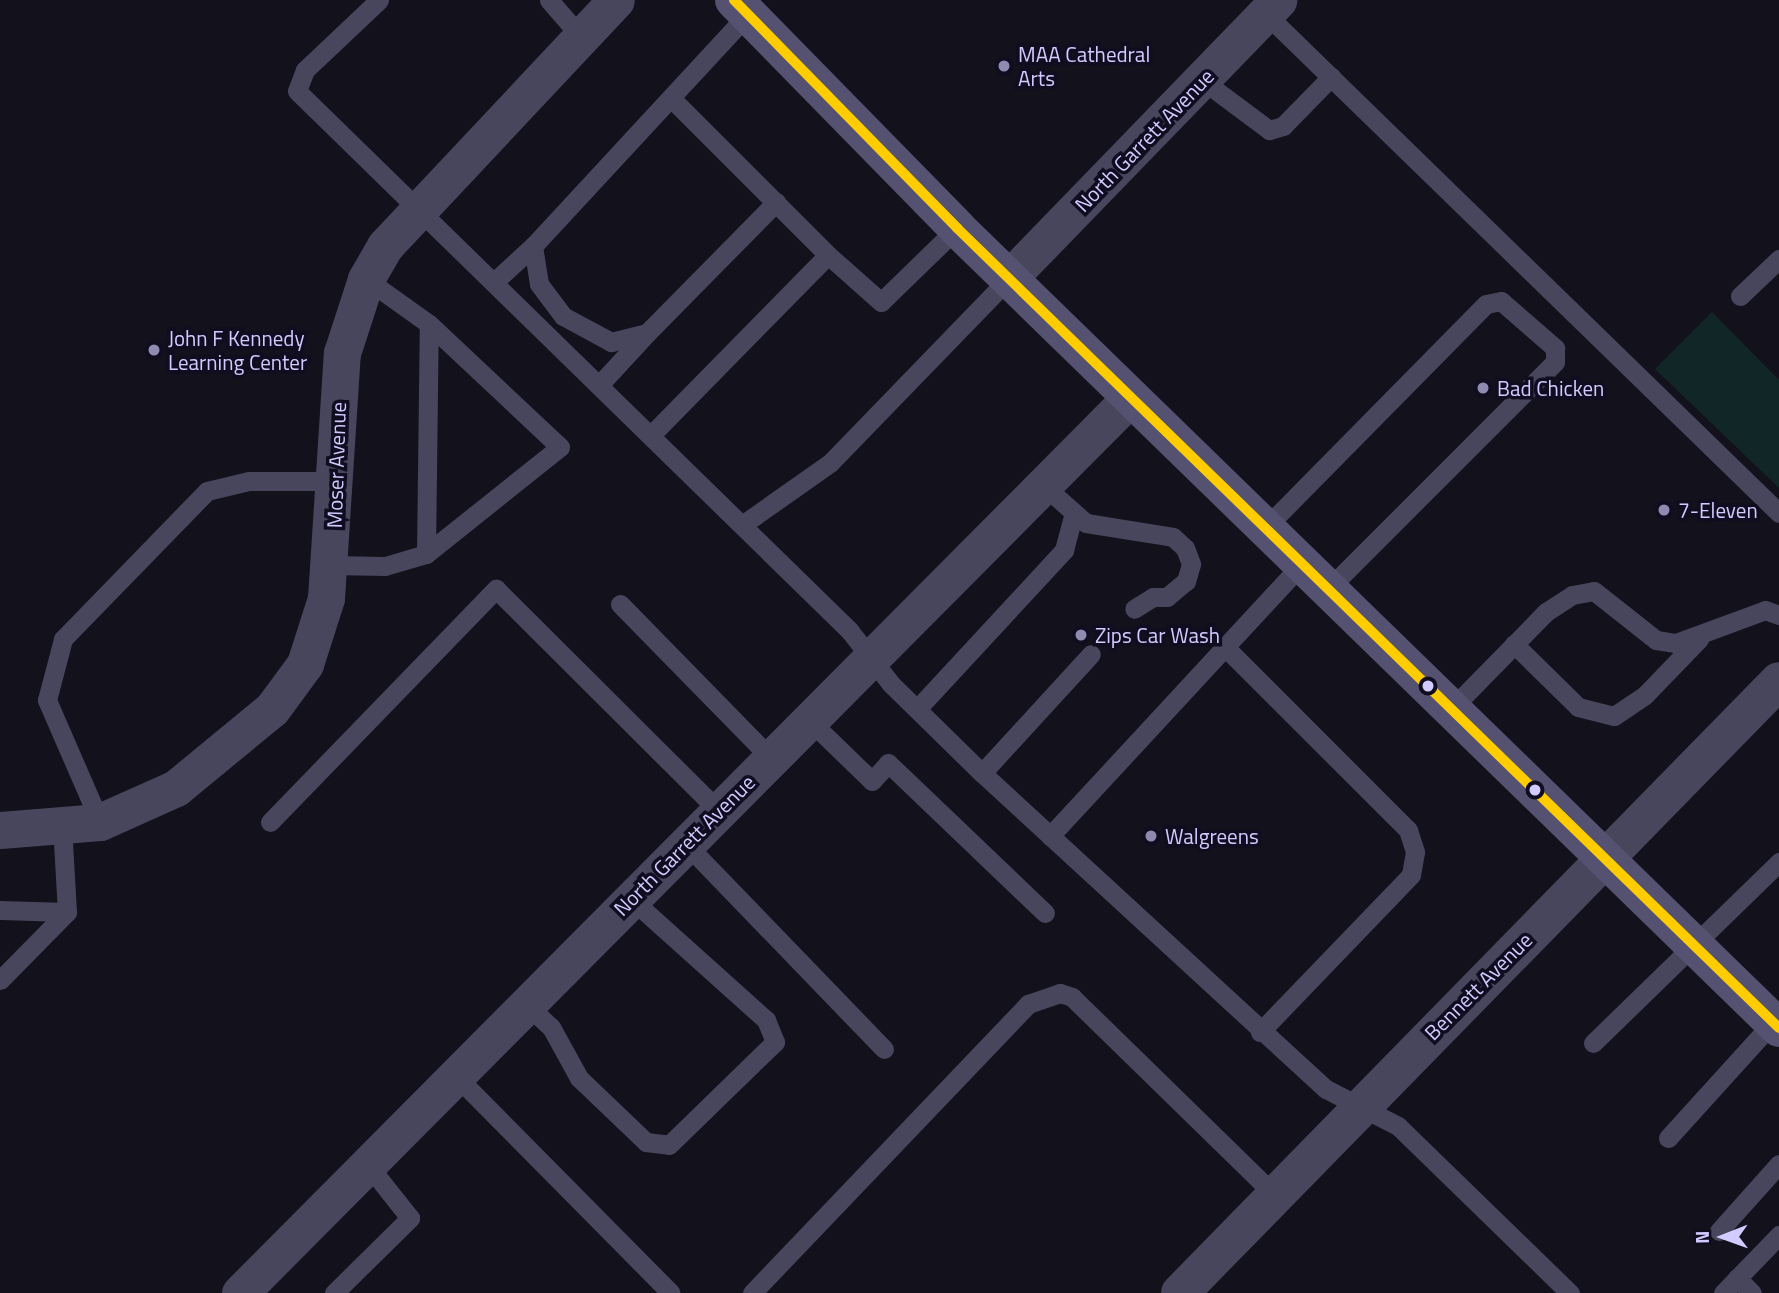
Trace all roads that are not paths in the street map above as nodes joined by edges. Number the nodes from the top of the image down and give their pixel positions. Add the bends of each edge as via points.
1 (379, 0) edge
2 (549, 0) edge
3 (616, 0) edge
4 (741, 7) edge
5 (1272, 7) edge
6 (581, 37) junction
7 (1331, 77) junction
8 (1202, 80) junction
9 (672, 99) junction
10 (776, 202) junction
11 (419, 209) junction
12 (957, 228) junction
13 (533, 246) junction
14 (828, 255) junction
15 (1779, 259) edge
16 (1009, 278) junction
17 (366, 279) junction
18 (495, 281) junction
19 (1740, 296) dead end
20 (429, 324) junction
21 (647, 332) junction
22 (600, 384) junction
23 (1130, 398) junction
24 (651, 435) junction
25 (334, 481) junction
26 (1043, 485) junction
27 (1779, 513) edge
28 (1073, 517) junction
29 (742, 526) junction
30 (1264, 529) junction
31 (426, 554) junction
32 (330, 565) junction
33 (1315, 577) junction
34 (620, 604) dead end
35 (1134, 609) dead end
36 (1779, 615) edge
37 (1699, 639) junction
38 (1514, 644) junction
39 (1225, 647) junction
40 (1091, 654) dead end
41 (869, 659) junction
42 (1779, 681) edge
43 (1453, 707) junction
44 (917, 709) junction
45 (808, 719) junction
46 (770, 757) junction
47 (982, 773) junction
48 (719, 811) junction
49 (100, 822) junction
50 (270, 822) dead end
51 (62, 825) junction
52 (0, 830) edge
53 (1051, 836) junction
54 (686, 844) junction
55 (1608, 855) junction
56 (1778, 864) edge
57 (631, 899) junction
58 (0, 909) edge
59 (67, 912) junction
60 (1045, 913) dead end
61 (1697, 945) junction
62 (0, 980) edge
63 (526, 1004) junction
64 (1776, 1025) edge
65 (1260, 1032) junction
66 (1593, 1044) dead end
67 (884, 1049) dead end
68 (456, 1076) junction
69 (1358, 1106) junction
70 (1668, 1138) dead end
71 (368, 1164) junction
72 (1779, 1164) edge
73 (1275, 1195) junction
74 (1718, 1231) dead end
75 (1779, 1236) edge
76 (1737, 1278) junction
77 (240, 1293) edge
78 (334, 1293) edge
79 (671, 1293) edge
80 (752, 1293) edge
81 (1180, 1293) edge
82 (1570, 1293) edge
83 (1723, 1293) edge
84 (1752, 1293) edge

1 - 11 lane via 305,70 297,91
2 - 6 lane
3 - 6 street, Moser Avenue
4 - 9 lane
4 - 12 main road
5 - 7 lane
5 - 8 street, North Garrett Avenue
6 - 11 street, Moser Avenue
7 - 8 lane via 1283,126 1269,130
7 - 27 lane
8 - 16 street, North Garrett Avenue
9 - 10 lane
9 - 13 lane
10 - 14 lane
10 - 21 lane
11 - 17 street, Moser Avenue via 385,246
11 - 18 lane
12 - 14 lane via 881,302
12 - 16 main road
13 - 18 lane
13 - 21 lane via 539,284 563,316 611,342
14 - 24 lane
15 - 19 lane
16 - 23 main road
16 - 29 lane via 830,463
17 - 20 lane
17 - 25 street, Moser Avenue via 342,353
18 - 22 lane
20 - 31 lane
20 - 31 lane via 560,447
21 - 22 lane
22 - 24 lane
23 - 26 street, North Garrett Avenue
23 - 30 main road
24 - 29 lane
25 - 32 street, Moser Avenue
25 - 49 lane via 249,481 206,491 63,639 47,700
26 - 28 lane
26 - 41 street, North Garrett Avenue
28 - 35 lane via 1173,537 1185,548 1191,564 1186,581 1167,597
28 - 44 lane via 1064,550
29 - 41 lane via 849,630
30 - 33 main road
30 - 33 lane via 1486,304 1502,301 1555,348 1555,362
31 - 32 lane via 384,566
32 - 49 street, Moser Avenue via 305,664 272,709 176,788
33 - 39 lane
33 - 43 main road
34 - 46 lane
36 - 37 lane via 1765,610 1743,616
37 - 38 lane via 1656,640 1594,591 1555,606
37 - 38 lane via 1645,695 1614,716 1578,707
38 - 43 lane
39 - 53 lane
39 - 65 lane via 1408,830 1415,852 1411,875
40 - 47 lane
41 - 44 lane
41 - 45 street, North Garrett Avenue
42 - 55 street, Bennett Avenue
43 - 55 main road
44 - 47 lane
45 - 46 street, North Garrett Avenue
45 - 60 lane via 872,781 888,763
46 - 48 street, North Garrett Avenue
47 - 53 lane
48 - 50 lane via 496,589
48 - 54 street, North Garrett Avenue
49 - 51 street, Moser Avenue
51 - 52 street, Moser Avenue
51 - 59 lane
53 - 65 lane
54 - 57 street, North Garrett Avenue
54 - 67 lane
55 - 61 main road
55 - 69 street, Bennett Avenue
56 - 61 lane
57 - 63 street, North Garrett Avenue
57 - 63 lane via 738,991 766,1020 775,1042 669,1145 646,1142 579,1078 551,1027
58 - 59 lane
59 - 62 lane
61 - 64 main road
61 - 66 lane
63 - 68 street, North Garrett Avenue
64 - 70 lane
65 - 69 lane via 1326,1089
68 - 71 street, North Garrett Avenue
68 - 79 lane
69 - 73 street, Bennett Avenue
69 - 82 lane via 1398,1126
71 - 77 street, North Garrett Avenue
71 - 78 lane via 410,1218
72 - 74 lane
73 - 80 lane via 1072,997 1060,993 1028,1004
73 - 81 street, Bennett Avenue
75 - 76 lane
76 - 83 lane
76 - 84 lane

